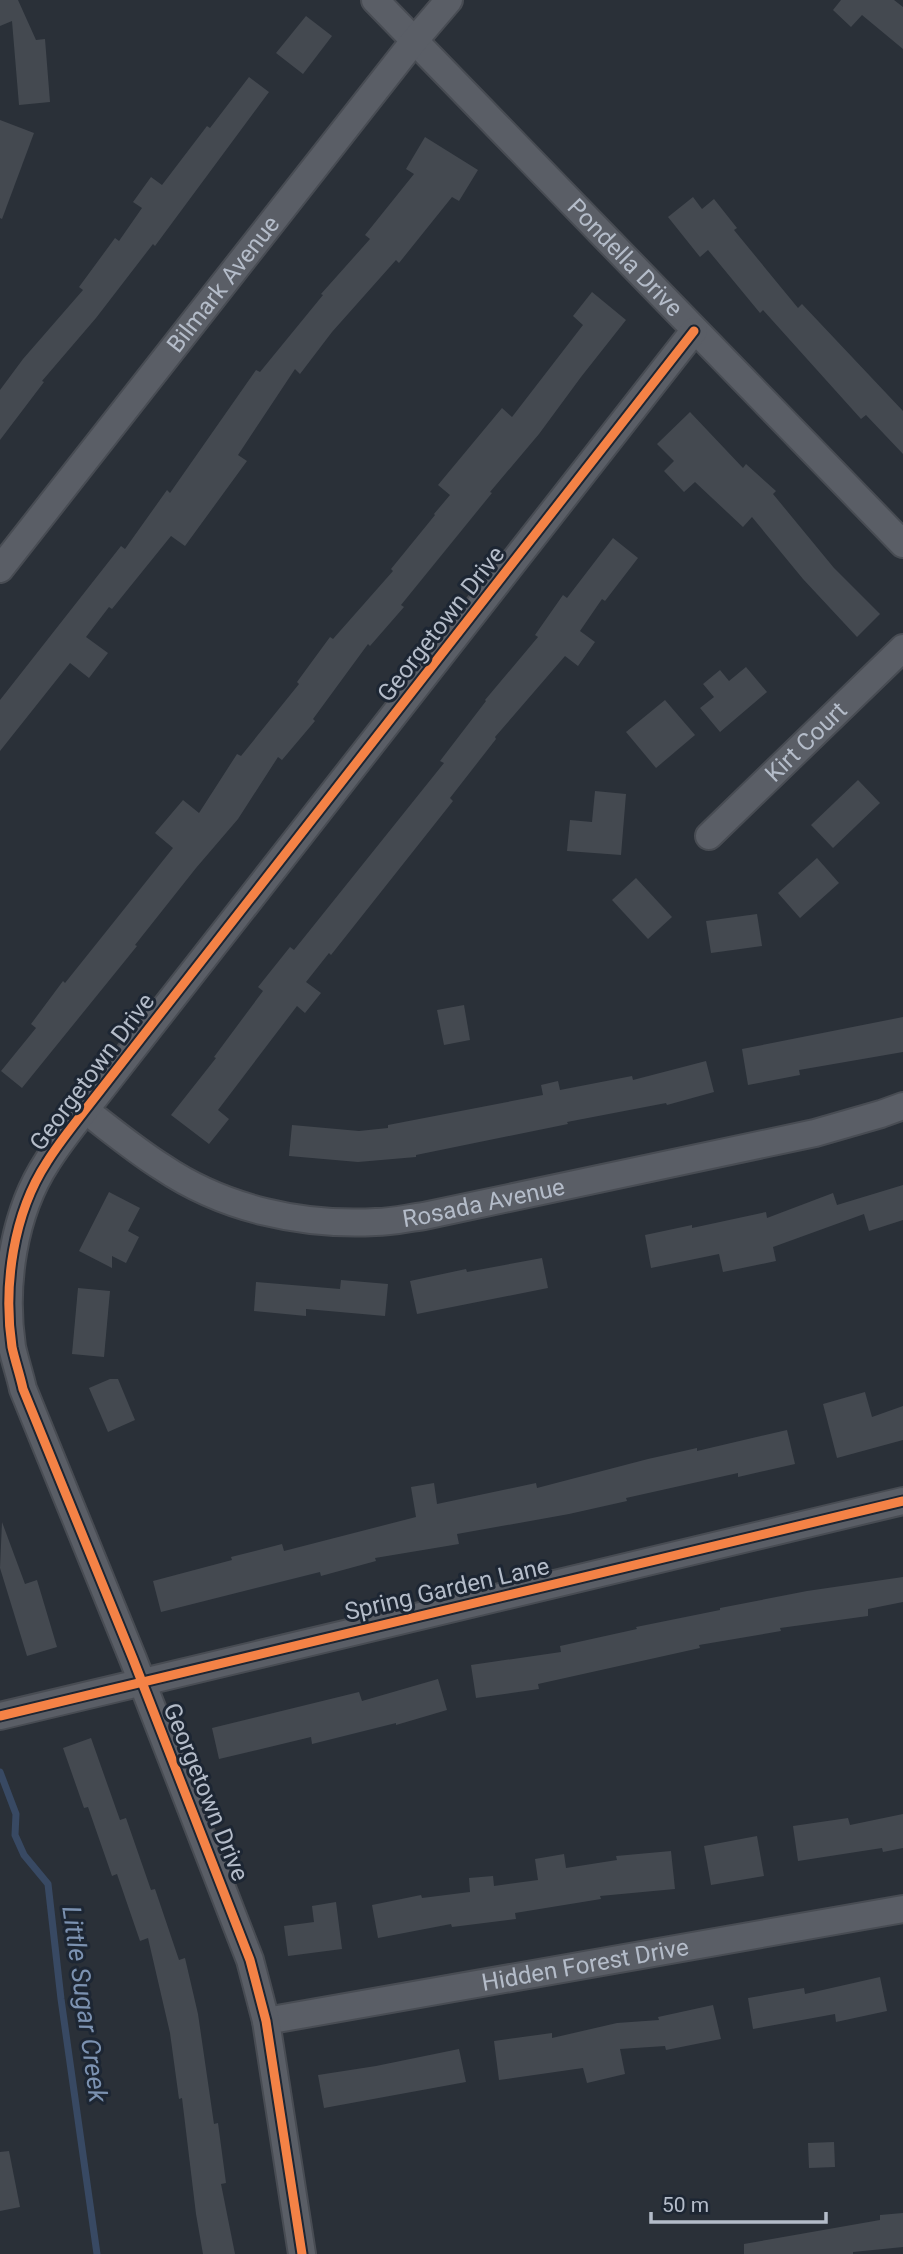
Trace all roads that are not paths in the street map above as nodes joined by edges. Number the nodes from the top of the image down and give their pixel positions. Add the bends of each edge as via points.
1 (375, 0) edge
2 (449, 0) edge
3 (414, 41) junction
4 (694, 331) junction
5 (903, 544) edge
6 (0, 569) edge
7 (903, 648) edge
8 (709, 836) dead end
9 (903, 1105) edge
10 (85, 1110) junction
11 (903, 1501) edge
12 (141, 1681) junction
13 (0, 1716) edge
14 (903, 1909) edge
15 (266, 2021) junction
16 (302, 2254) edge

1 - 3 street, Pondella Drive
2 - 3 street, Bilmark Avenue
3 - 4 street, Pondella Drive
3 - 6 street, Bilmark Avenue
4 - 5 street, Pondella Drive
4 - 10 street, Georgetown Drive
7 - 8 street, Kirt Court
9 - 10 street, Rosada Avenue via 815,1133 424,1216 376,1222 304,1220 258,1211 201,1190
10 - 12 street, Georgetown Drive via 46,1164 27,1204 9,1285 13,1348 23,1389
11 - 12 street, Spring Garden Lane
12 - 13 street, Spring Garden Lane
12 - 15 street, Georgetown Drive via 234,1913
14 - 15 street, Hidden Forest Drive
15 - 16 street, Georgetown Drive

